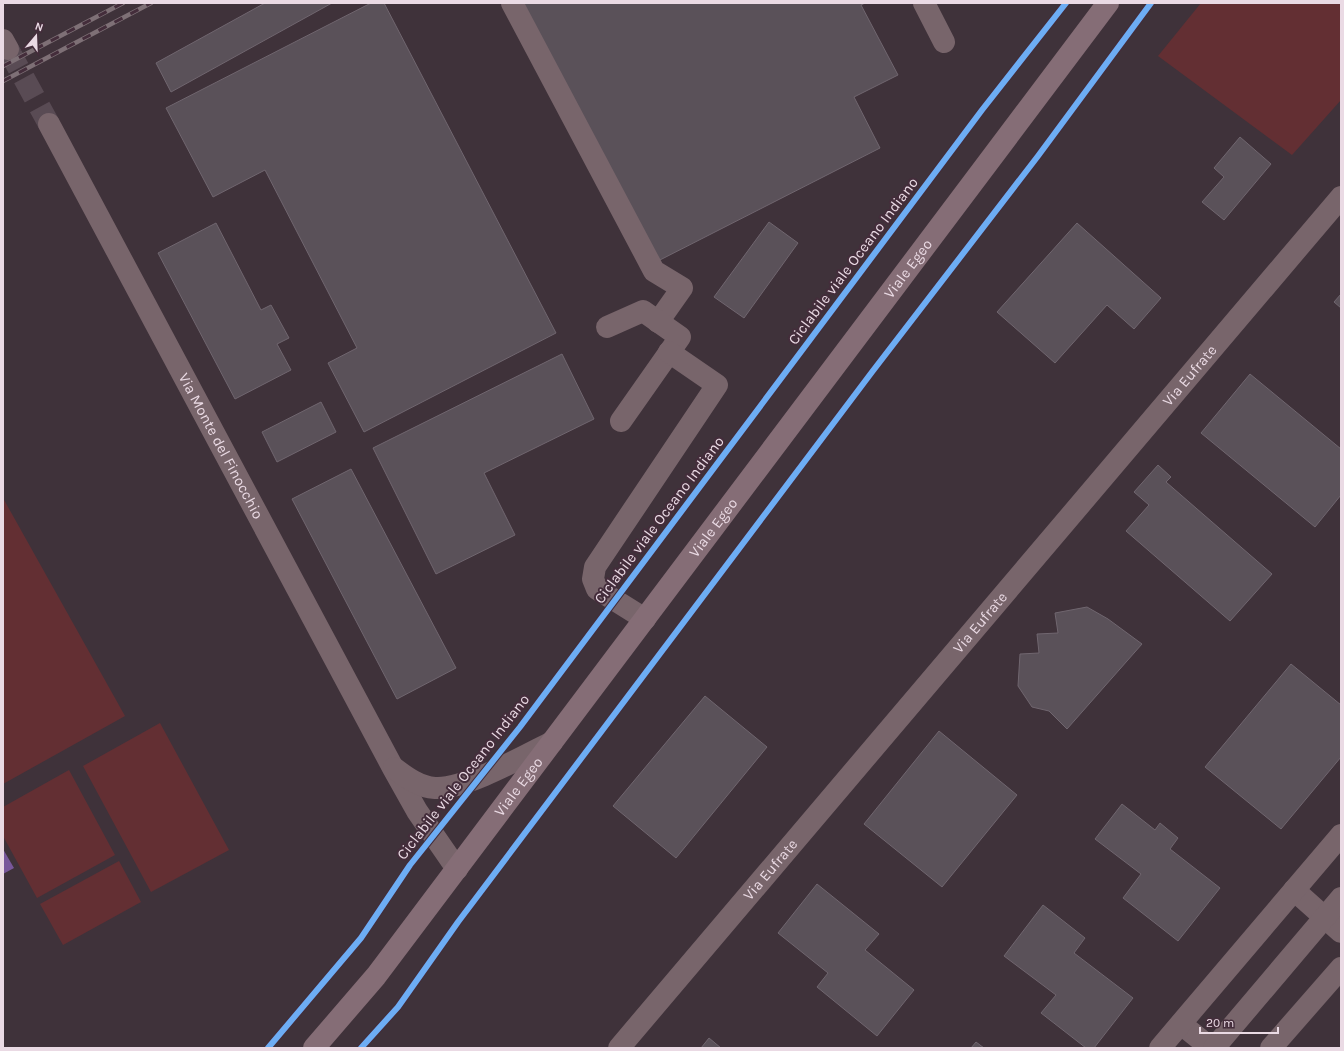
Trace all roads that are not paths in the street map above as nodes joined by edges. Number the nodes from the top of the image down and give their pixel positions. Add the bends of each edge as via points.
1 (512, 3) edge
2 (924, 3) edge
3 (1108, 3) edge
4 (944, 42) dead end
5 (49, 124) tunnel mouth
6 (1341, 197) edge
7 (658, 322) junction
8 (607, 327) dead end
9 (669, 352) junction
10 (621, 420) dead end
11 (645, 619) junction
12 (552, 742) junction
13 (393, 768) junction
14 (1341, 835) edge
15 (457, 869) junction
16 (1294, 890) junction
17 (1341, 898) edge
18 (1325, 917) junction
19 (1341, 932) edge
20 (1341, 968) edge
21 (1181, 1024) junction
22 (314, 1048) edge
23 (619, 1048) edge
24 (1160, 1048) edge
25 (1211, 1048) edge
26 (1214, 1048) edge
27 (1271, 1048) edge

1 - 7 street via 654,271 682,288
2 - 4 street
3 - 11 main road, Viale Egeo
5 - 13 street, Via Monte del Finocchio
6 - 23 street, Via Eufrate
7 - 8 street via 643,311
7 - 9 street via 680,337
9 - 10 street
9 - 11 street via 717,384 595,567 593,579 597,589
11 - 12 main road, Viale Egeo
12 - 13 street, Via Monte del Finocchio via 487,774 446,787 433,788 414,782
12 - 15 main road, Viale Egeo
13 - 15 street, Via Monte del Finocchio via 417,811
14 - 16 street
15 - 22 main road, Viale Egeo via 376,976
16 - 18 street
16 - 21 street
17 - 18 street
18 - 19 street
18 - 26 street
20 - 27 street
21 - 24 street
21 - 25 street

